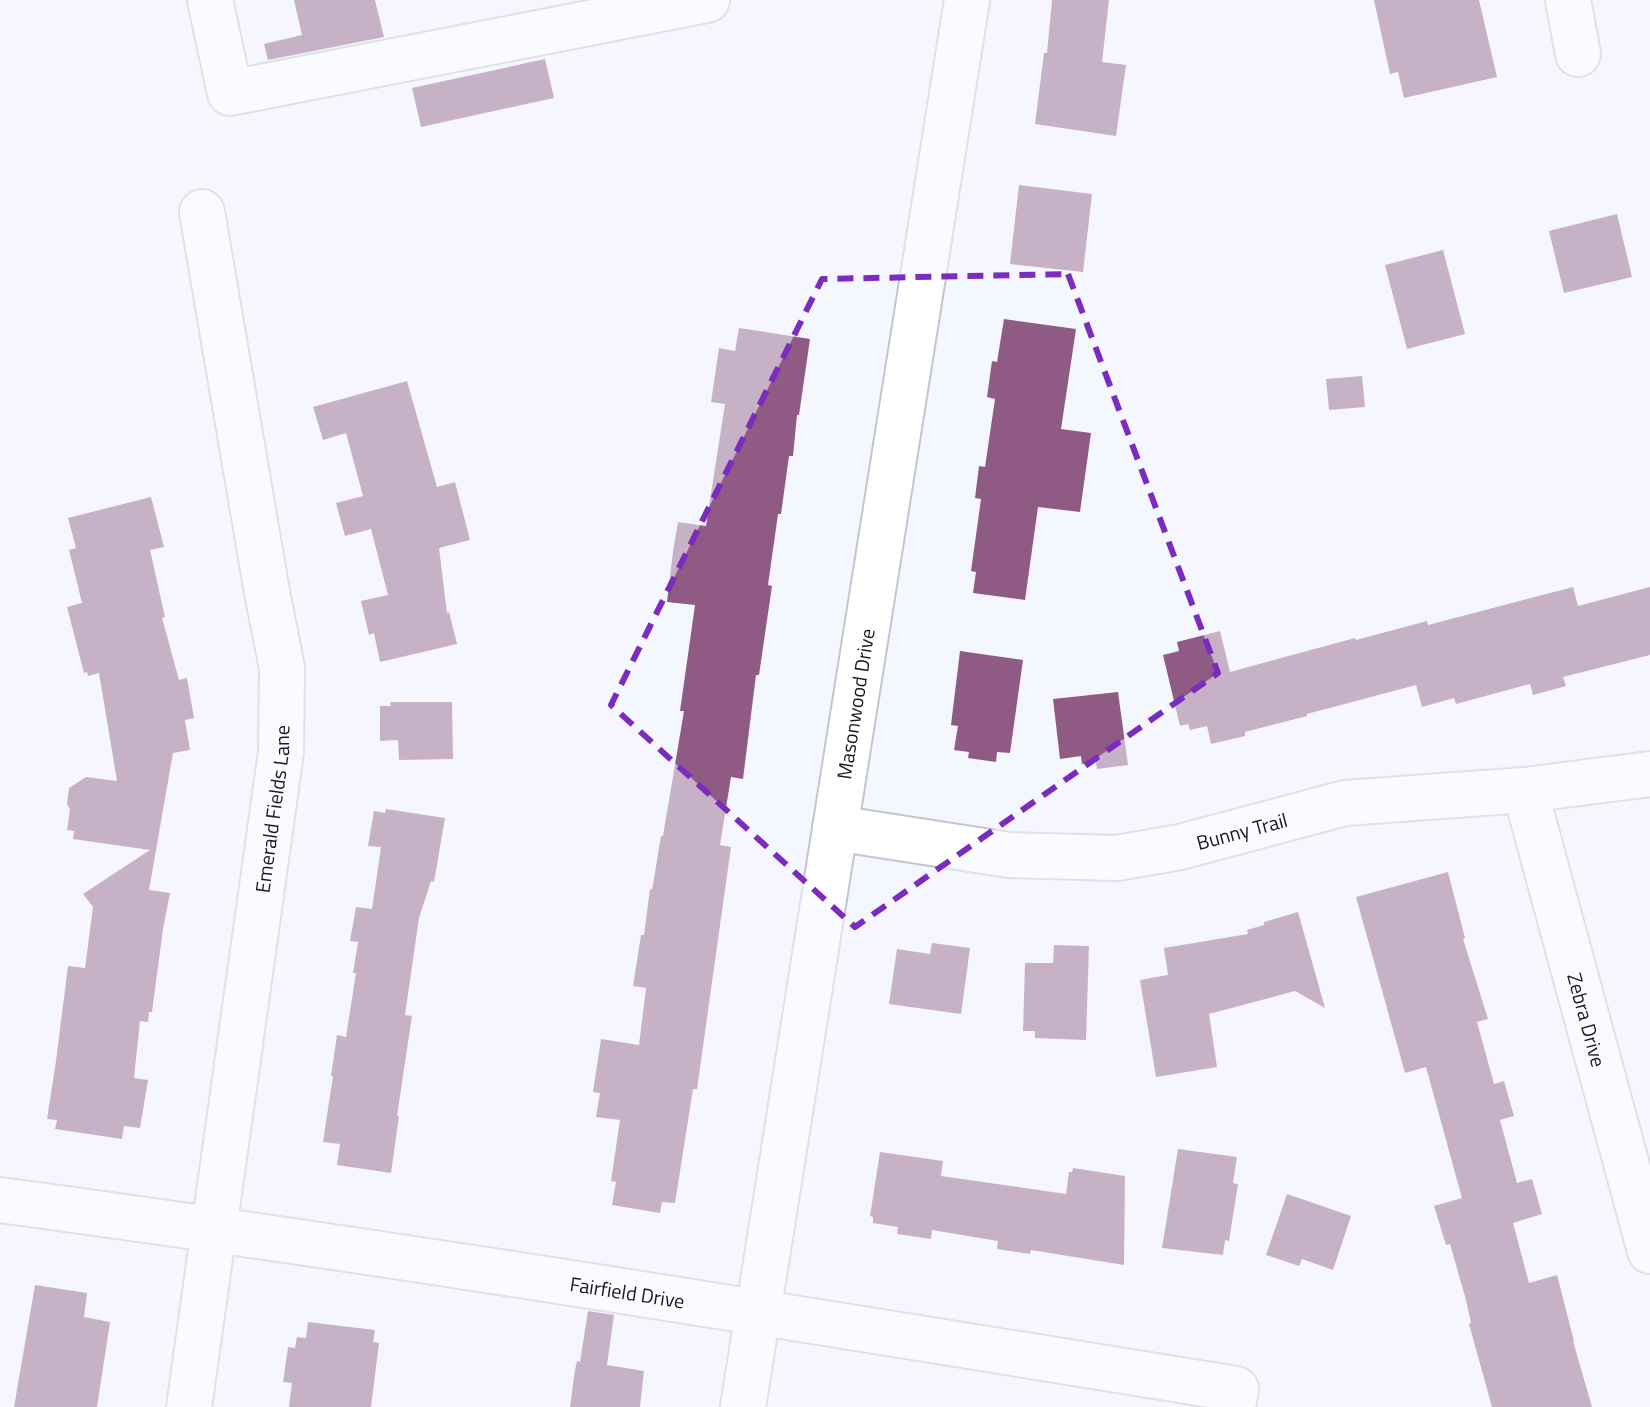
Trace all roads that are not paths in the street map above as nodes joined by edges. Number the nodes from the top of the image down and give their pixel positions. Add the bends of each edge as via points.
1 (210, 0) edge
2 (707, 0) edge
3 (967, 0) edge
4 (1568, 0) edge
5 (1578, 54) dead end
6 (202, 212) dead end
7 (1650, 774) edge
8 (1525, 790) junction
9 (835, 828) junction
10 (0, 1200) edge
11 (215, 1229) junction
12 (1650, 1251) edge
13 (757, 1312) junction
14 (189, 1407) edge
15 (743, 1407) edge
16 (1233, 1407) edge

1 - 2 street via 230,93
3 - 9 street, Masonwood Drive
4 - 5 street
6 - 11 street, Emerald Fields Lane via 282,668 281,752
7 - 8 street, Bunny Trail
8 - 9 street, Bunny Trail via 1345,803 1180,847 1117,858 1009,855
8 - 12 street, Zebra Drive
9 - 13 street, Masonwood Drive
10 - 11 street, Fairfield Drive
11 - 13 street, Fairfield Drive
11 - 14 street, Emerald Fields Lane
13 - 15 street, Masonwood Drive
13 - 16 street, Fairfield Drive via 1236,1389

